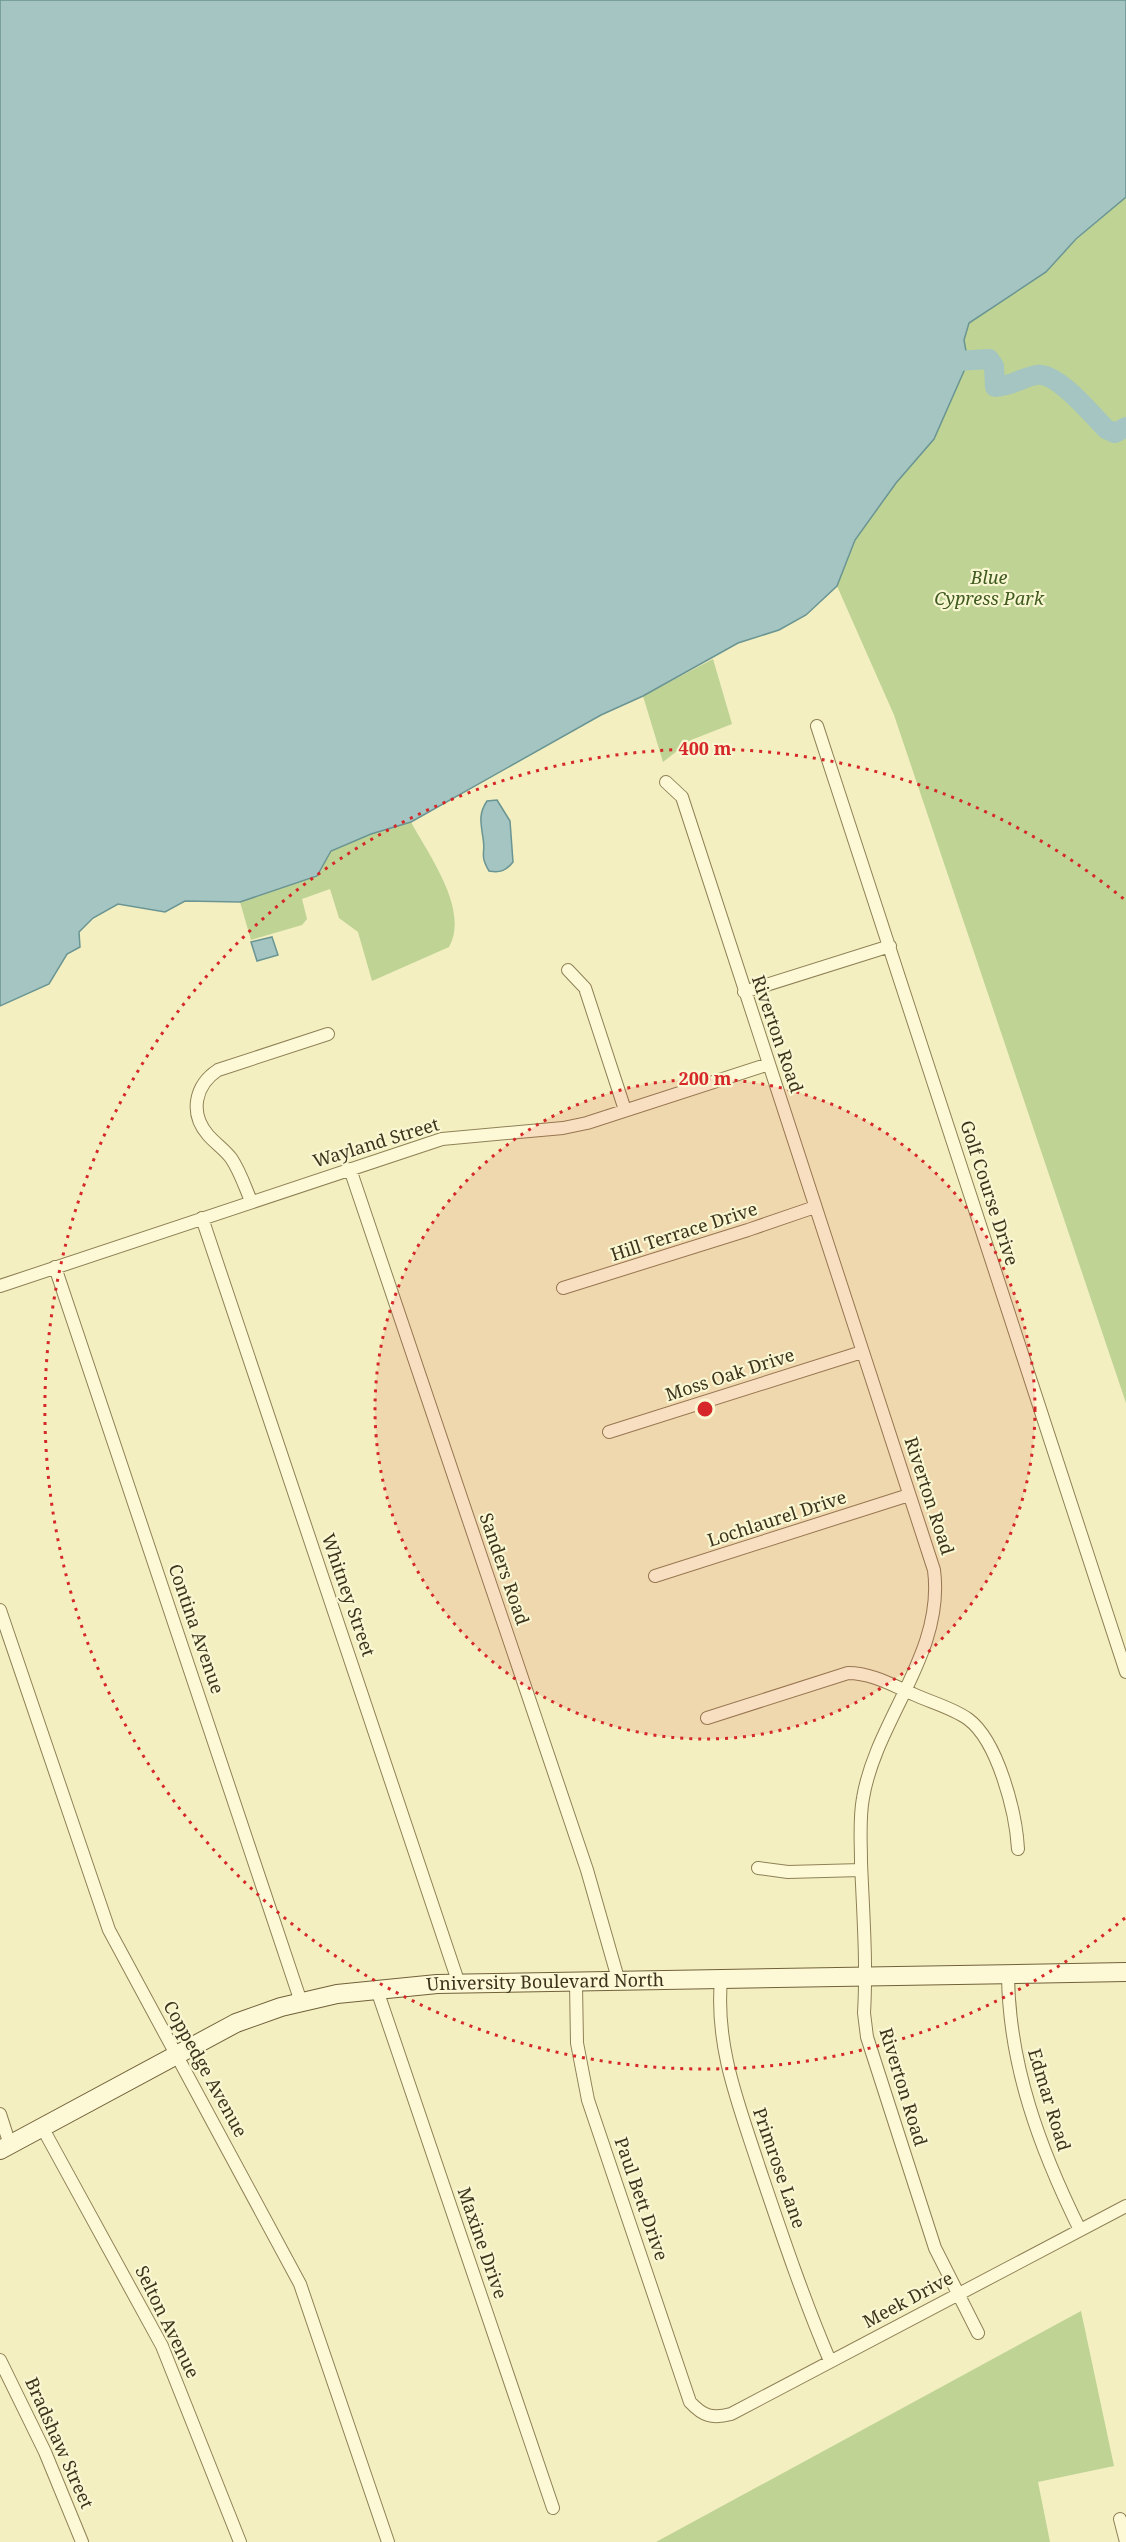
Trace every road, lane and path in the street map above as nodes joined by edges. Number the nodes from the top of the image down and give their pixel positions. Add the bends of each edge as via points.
1 (817, 726) dead end
2 (666, 782) dead end
3 (890, 946) junction
4 (568, 970) dead end
5 (744, 992) junction
6 (328, 1034) dead end
7 (769, 1064) junction
8 (625, 1110) junction
9 (350, 1168) junction
10 (251, 1201) junction
11 (815, 1206) junction
12 (202, 1218) junction
13 (56, 1267) junction
14 (0, 1286) edge
15 (563, 1288) dead end
16 (862, 1352) junction
17 (609, 1432) dead end
18 (909, 1495) junction
19 (655, 1576) dead end
20 (0, 1610) edge
21 (1126, 1672) edge
22 (904, 1690) junction
23 (707, 1718) dead end
24 (1018, 1850) dead end
25 (758, 1868) dead end
26 (861, 1870) junction
27 (1126, 1972) edge
28 (1008, 1975) junction
29 (865, 1977) junction
30 (721, 1980) junction
31 (620, 1982) junction
32 (459, 1984) junction
33 (576, 1984) junction
34 (377, 1989) junction
35 (301, 2002) junction
36 (176, 2053) junction
37 (0, 2114) edge
38 (42, 2127) junction
39 (5, 2147) edge
40 (1126, 2206) edge
41 (1080, 2230) junction
42 (958, 2294) junction
43 (978, 2333) dead end
44 (0, 2360) edge
45 (830, 2361) junction
46 (705, 2415) joint
47 (554, 2508) dead end
48 (1120, 2519) dead end
49 (82, 2542) edge
50 (240, 2542) edge
51 (388, 2542) edge
52 (1126, 2542) edge

1 - 3 street, Golf Course Drive
2 - 5 street, Riverton Road via 682,797
3 - 5 street
3 - 21 street, Golf Course Drive
4 - 8 street via 585,988
5 - 7 street, Riverton Road
6 - 10 street via 218,1070 208,1076 198,1093 196,1113 201,1126 235,1164
7 - 8 street, Wayland Street
7 - 11 street, Riverton Road
8 - 9 street, Wayland Street via 563,1128 442,1139
9 - 10 street, Wayland Street
9 - 31 street, Sanders Road via 587,1870
10 - 12 street, Wayland Street
11 - 15 street, Hill Terrace Drive
11 - 16 street, Riverton Road
12 - 13 street, Wayland Street
12 - 32 street, Whitney Street
13 - 14 street, Wayland Street
13 - 35 street, Contina Avenue
16 - 17 street, Moss Oak Drive
16 - 18 street, Riverton Road
18 - 19 street, Lochlaurel Drive
18 - 22 street, Riverton Road via 931,1558 935,1593 931,1625
20 - 36 street, Coppedge Avenue via 109,1930
22 - 23 street via 861,1673 848,1673
22 - 24 street via 963,1716 982,1732 991,1747 1014,1816
22 - 26 street, Riverton Road via 866,1780
25 - 26 street via 788,1872
26 - 29 street, Riverton Road
27 - 28 street, University Boulevard North
28 - 29 street, University Boulevard North
28 - 41 street, Edmar Road via 1010,2021 1020,2078 1044,2151
29 - 30 street, University Boulevard North
29 - 42 street, Riverton Road via 867,2037 927,2226
30 - 31 street, University Boulevard North
30 - 45 street, Primrose Lane via 721,2027 730,2079
31 - 33 street, University Boulevard North
32 - 33 street, University Boulevard North
32 - 34 street, University Boulevard North
33 - 46 street, Paul Bett Drive via 577,2043 588,2100 690,2402
34 - 35 street, University Boulevard North
34 - 47 street, Maxine Drive
35 - 36 street, University Boulevard North via 236,2023
36 - 38 street, University Boulevard North
36 - 51 street, Coppedge Avenue via 300,2284
37 - 39 street
38 - 39 street, University Boulevard North
38 - 50 street, Selton Avenue via 162,2346
40 - 41 street, Meek Drive
41 - 42 street, Meek Drive
42 - 43 street, Riverton Road
42 - 45 street, Meek Drive
44 - 49 street, Bradshaw Street via 45,2452
45 - 46 street, Meek Drive via 731,2414 717,2418
48 - 52 street

